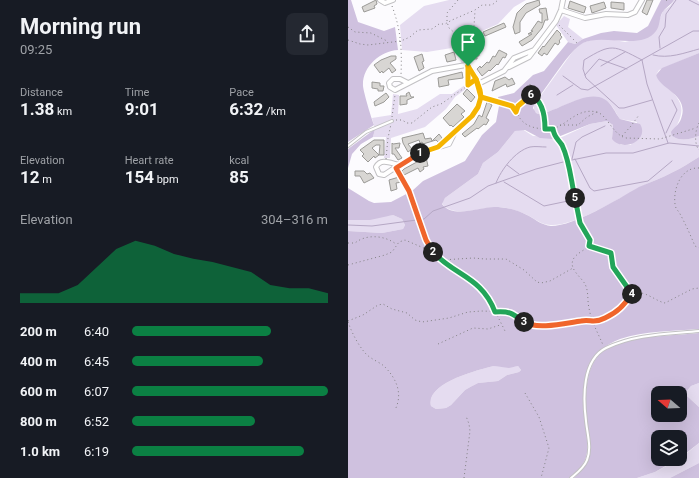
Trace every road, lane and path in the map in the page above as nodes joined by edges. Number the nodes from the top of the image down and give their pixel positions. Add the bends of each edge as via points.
1 (380, 0) edge
2 (458, 0) edge
3 (498, 0) edge
4 (563, 0) edge
5 (642, 0) edge
6 (391, 1) edge
7 (475, 10) junction
8 (562, 10) junction
9 (556, 21) junction
10 (447, 22) junction
11 (348, 27) edge
12 (461, 36) junction
13 (348, 40) edge
14 (389, 42) junction
15 (401, 42) junction
16 (576, 43) dead end
17 (468, 66) junction
18 (476, 79) junction
19 (400, 80) junction
20 (408, 83) junction
21 (478, 84) junction
22 (530, 84) dead end
23 (468, 85) junction
24 (395, 90) junction
25 (530, 95) junction
26 (481, 97) junction
27 (516, 112) junction
28 (598, 112) junction
29 (639, 115) dead end
30 (392, 121) junction
31 (699, 123) edge
32 (560, 125) junction
33 (696, 128) junction
34 (545, 129) junction
35 (553, 129) junction
36 (621, 136) junction
37 (348, 146) edge
38 (699, 150) edge
39 (386, 161) junction
40 (397, 166) junction
41 (699, 168) edge
42 (348, 243) edge
43 (396, 244) junction
44 (589, 246) junction
45 (699, 248) edge
46 (434, 252) junction
47 (441, 260) junction
48 (348, 265) edge
49 (574, 268) junction
50 (699, 288) edge
51 (632, 294) junction
52 (495, 312) junction
53 (348, 321) edge
54 (592, 322) junction
55 (501, 325) junction
56 (505, 331) dead end
57 (699, 332) edge
58 (438, 344) dead end
59 (605, 349) junction
60 (525, 393) dead end
61 (395, 410) dead end
62 (466, 416) dead end
63 (464, 478) edge
64 (541, 478) edge
65 (571, 478) edge

1 - 6 street
2 - 10 path via 447,13
3 - 7 path via 492,5 482,5
4 - 8 street
5 - 8 street via 635,12 628,15 606,14 585,18
6 - 15 path via 399,24
7 - 10 path
7 - 12 path via 474,26
8 - 9 street
9 - 16 path
9 - 21 street via 528,58
10 - 12 path via 449,28
10 - 15 path via 432,29 418,30
11 - 14 path via 355,32 371,33
12 - 17 path
13 - 14 path via 368,45
14 - 15 path
15 - 19 path
17 - 18 street
17 - 20 street via 432,72
17 - 23 path
18 - 21 street
18 - 23 path
19 - 20 street
19 - 24 street via 390,81 390,87
20 - 24 street
21 - 26 street
22 - 25 path
23 - 30 path via 412,123
24 - 30 path
25 - 27 path via 518,106
25 - 34 path via 543,110
26 - 27 path via 512,106
26 - 40 street via 475,112 438,147 420,153
27 - 34 path via 528,126
28 - 32 path via 587,111
28 - 32 path via 578,125
28 - 36 path
29 - 36 path
30 - 37 lane via 366,132
30 - 39 path
31 - 33 path
32 - 35 path
33 - 36 path via 657,139
33 - 38 path via 696,143
34 - 35 path
35 - 44 path via 554,137 562,145 567,161 580,223 590,240
39 - 40 street
39 - 40 street via 377,165 376,171 379,174 384,175
40 - 46 path via 409,191 426,240
41 - 45 path via 692,168 683,175 674,195 675,206 688,228 694,246
42 - 43 path via 355,243 367,236 390,239
43 - 46 path via 405,240
43 - 48 path via 392,252 385,256
44 - 49 path via 574,258
44 - 51 path via 611,253 613,267
46 - 47 path
47 - 49 path via 506,259 541,283
47 - 52 path via 479,287 489,298
49 - 54 path via 585,284
50 - 51 path via 665,303 636,292
51 - 54 path via 620,309
52 - 53 path via 468,312 422,322 383,304
52 - 54 path via 506,311 533,326 581,320
52 - 55 path
53 - 61 path via 353,335 366,354 384,366 395,379 400,391
54 - 59 path
55 - 56 path
55 - 58 path via 488,329 473,328
57 - 59 lane via 641,337
59 - 65 lane via 595,358 588,370 585,415 590,452 584,466
60 - 64 path via 539,416 549,448
62 - 63 path via 470,430

